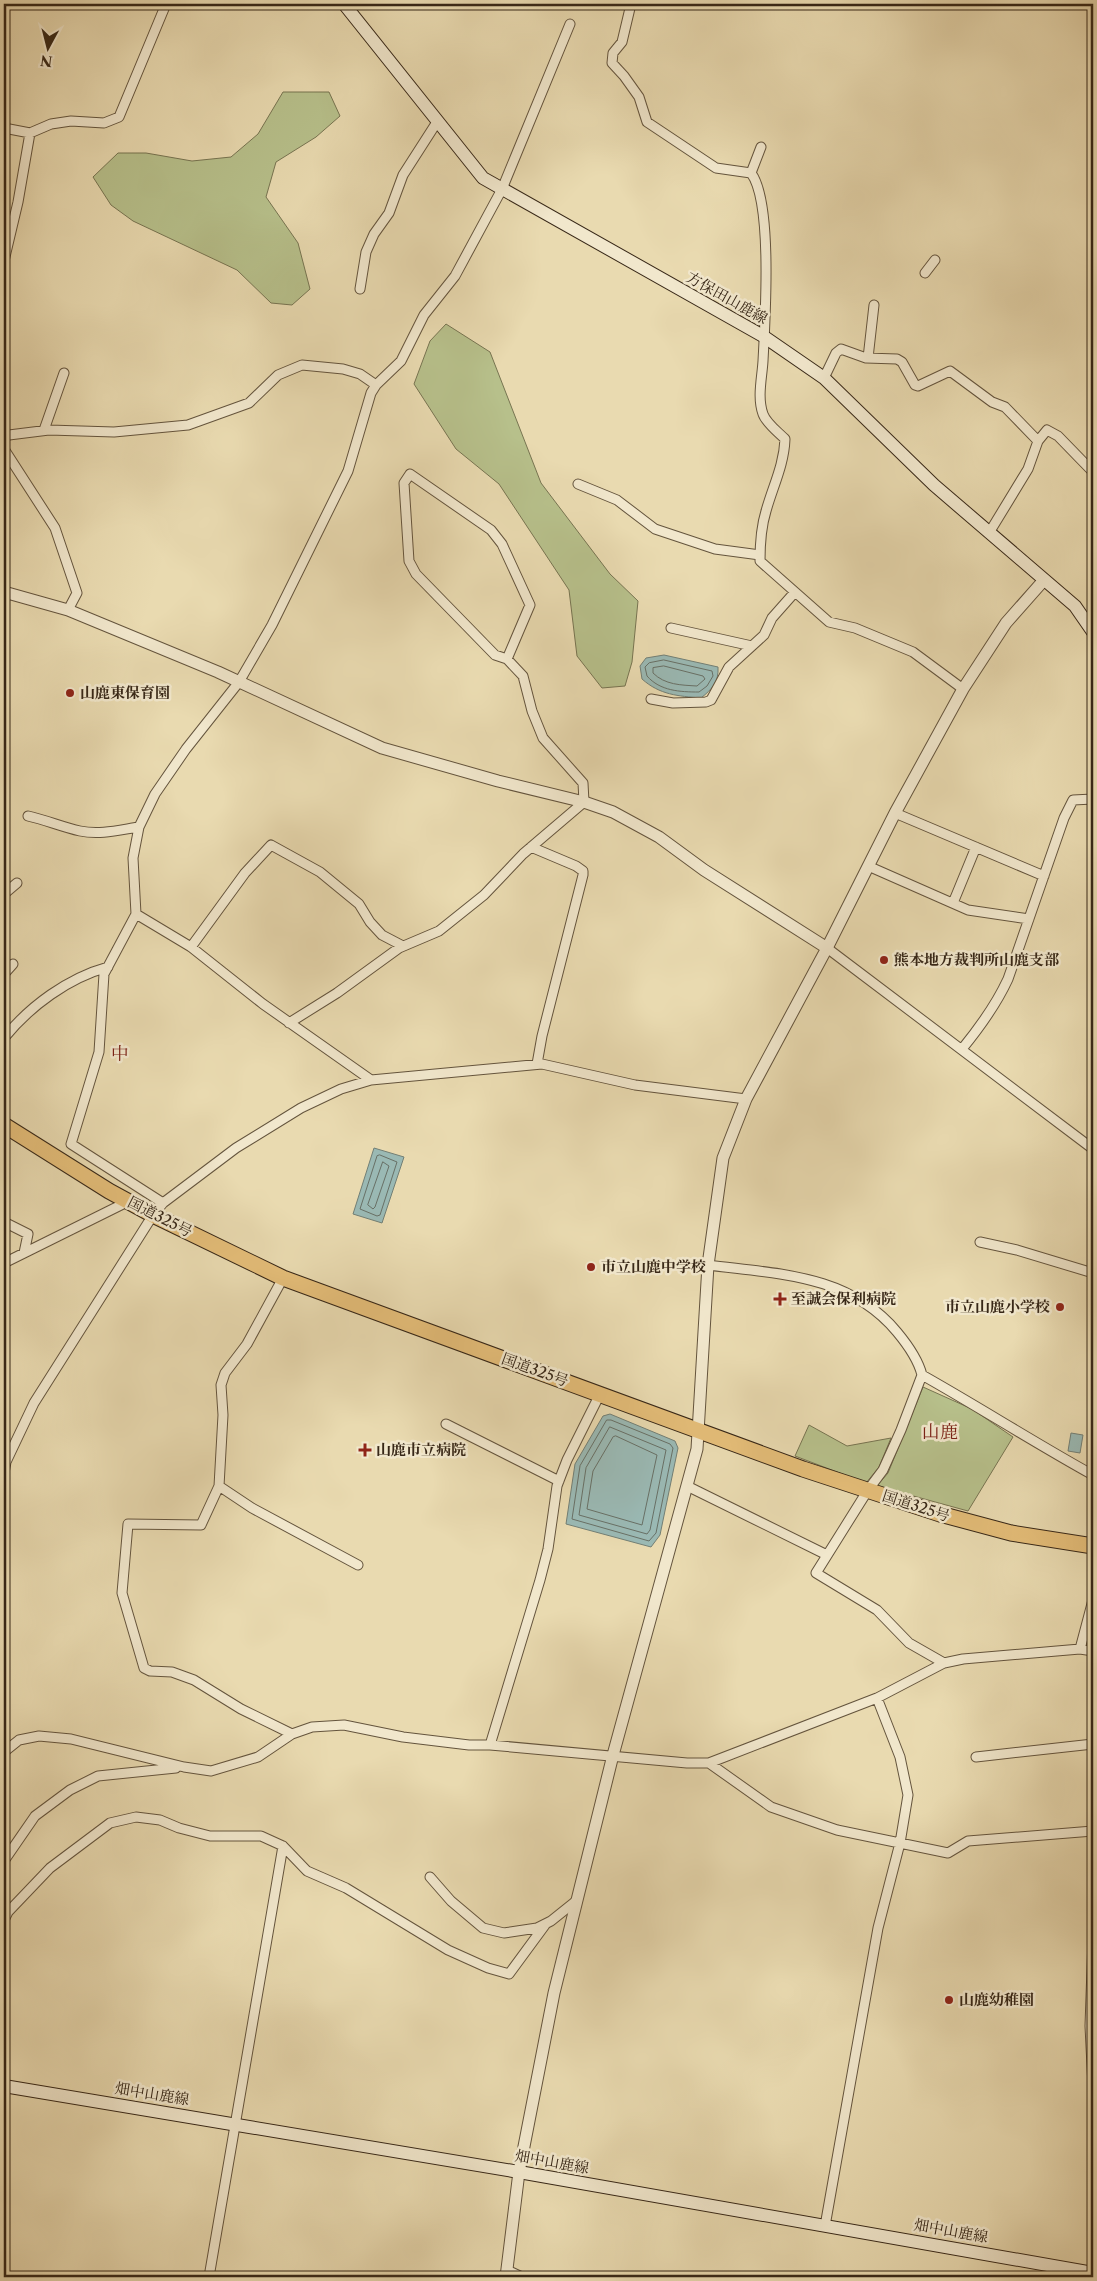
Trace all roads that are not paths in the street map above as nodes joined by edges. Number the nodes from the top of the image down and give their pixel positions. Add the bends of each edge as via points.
1 (166, 4) edge
2 (344, 4) edge
3 (631, 4) edge
4 (570, 24) dead end
5 (437, 122) junction
6 (4, 128) edge
7 (30, 133) junction
8 (762, 147) dead end
9 (751, 173) junction
10 (502, 189) junction
11 (935, 260) dead end
12 (4, 261) edge
13 (925, 273) dead end
14 (360, 289) dead end
15 (874, 305) dead end
16 (763, 336) junction
17 (868, 358) junction
18 (64, 373) dead end
19 (824, 378) junction
20 (376, 385) junction
21 (44, 430) junction
22 (4, 438) edge
23 (1038, 441) junction
24 (4, 449) edge
25 (1093, 472) edge
26 (578, 484) dead end
27 (989, 533) junction
28 (760, 555) junction
29 (1044, 580) junction
30 (4, 592) edge
31 (795, 592) junction
32 (68, 610) junction
33 (671, 628) dead end
34 (1093, 632) edge
35 (752, 646) junction
36 (506, 659) junction
37 (239, 682) junction
38 (963, 689) junction
39 (652, 699) dead end
40 (1093, 799) edge
41 (584, 802) junction
42 (895, 813) junction
43 (28, 816) dead end
44 (139, 827) junction
45 (531, 847) junction
46 (976, 847) junction
47 (868, 866) junction
48 (1044, 876) junction
49 (17, 883) dead end
50 (4, 894) edge
51 (953, 903) junction
52 (136, 914) junction
53 (1029, 919) junction
54 (402, 946) junction
55 (191, 947) junction
56 (827, 948) junction
57 (13, 964) dead end
58 (108, 967) junction
59 (4, 974) edge
60 (289, 1023) junction
61 (4, 1038) edge
62 (962, 1049) junction
63 (537, 1064) junction
64 (371, 1080) junction
65 (746, 1099) junction
66 (4, 1125) edge
67 (1093, 1149) edge
68 (129, 1201) junction
69 (163, 1203) junction
70 (153, 1215) junction
71 (4, 1222) edge
72 (980, 1242) dead end
73 (24, 1253) junction
74 (4, 1263) edge
75 (708, 1265) junction
76 (1093, 1273) edge
77 (283, 1278) junction
78 (922, 1375) junction
79 (600, 1394) junction
80 (446, 1424) dead end
81 (699, 1432) junction
82 (4, 1473) edge
83 (1093, 1475) edge
84 (560, 1481) junction
85 (219, 1486) junction
86 (687, 1486) junction
87 (868, 1490) junction
88 (1093, 1546) edge
89 (827, 1554) junction
90 (358, 1565) dead end
91 (1093, 1600) edge
92 (1080, 1649) junction
93 (1093, 1651) edge
94 (944, 1664) junction
95 (877, 1698) junction
96 (292, 1734) junction
97 (490, 1744) junction
98 (1093, 1744) edge
99 (4, 1752) edge
100 (613, 1755) junction
101 (976, 1757) dead end
102 (709, 1763) junction
103 (184, 1767) junction
104 (1093, 1831) edge
105 (900, 1843) junction
106 (283, 1846) junction
107 (4, 1861) edge
108 (430, 1877) dead end
109 (576, 1902) junction
110 (4, 1920) edge
111 (544, 1925) junction
112 (1093, 1939) edge
113 (1093, 2080) edge
114 (4, 2086) edge
115 (236, 2124) junction
116 (519, 2172) junction
117 (825, 2226) junction
118 (1093, 2273) edge
119 (506, 2274) edge
120 (209, 2277) edge
121 (522, 2277) edge

1 - 7 street via 118,117 104,123 51,124
2 - 5 main road, 方保田山鹿線
3 - 9 street via 622,42 613,53 612,63 639,97 647,122 716,168
4 - 10 street
5 - 10 main road, 方保田山鹿線 via 483,178
5 - 14 street via 403,175 388,213 370,243
6 - 7 street
7 - 12 street
8 - 9 street
9 - 16 street via 757,181 764,213
10 - 16 main road, 方保田山鹿線
10 - 20 street via 455,276 424,316 401,361
11 - 13 street
15 - 17 street
16 - 19 main road, 方保田山鹿線
16 - 28 street via 760,392 763,415 785,439 785,452 765,511 759,540
17 - 19 street via 841,349
17 - 23 street via 897,359 918,386 950,371 992,402 1005,407
18 - 21 street
19 - 27 main road, 方保田山鹿線 via 934,485
20 - 21 street via 360,374 343,369 302,366 278,375 249,403 188,424 114,432
20 - 37 street via 365,407 348,471 272,625
21 - 22 street
23 - 25 street via 1047,430 1058,436
23 - 27 street via 1028,469
24 - 32 street via 55,528 77,594
26 - 28 street via 618,500 655,529 715,549
27 - 29 main road, 方保田山鹿線
28 - 31 street via 760,561
29 - 34 main road, 方保田山鹿線 via 1075,606
29 - 38 street via 1006,624
30 - 32 street
31 - 35 street via 772,618 764,635
31 - 38 street via 829,622 855,628 913,652
32 - 37 street
33 - 35 street
35 - 39 street via 729,667 711,700 674,703
36 - 36 street via 495,655 416,574 409,561 404,483 410,474 491,530 502,544 530,605
36 - 41 street via 523,676 543,738 583,783
37 - 41 street via 382,748
37 - 44 street via 186,749 155,794
38 - 42 street
40 - 48 street via 1073,800
41 - 45 street
41 - 56 street via 613,812 659,837 704,870
42 - 46 street
42 - 47 street
43 - 44 street via 82,831 104,833
44 - 52 street via 133,858
45 - 54 street via 484,895 439,931
45 - 63 street via 583,871
46 - 48 street
46 - 51 street
47 - 51 street
47 - 56 street
48 - 53 street
49 - 50 street
51 - 53 street via 968,910
52 - 55 street
52 - 58 street
53 - 62 street via 999,1000
54 - 55 street via 382,935 359,904 320,872 271,846 245,873
54 - 60 street
55 - 60 street
56 - 62 street
56 - 65 street
57 - 59 street
58 - 61 street via 88,973 50,995
58 - 69 street via 104,974 99,1052 71,1144
60 - 64 street
62 - 67 street
63 - 64 street
63 - 65 street via 635,1086
64 - 69 street via 341,1089 301,1108 236,1148
65 - 75 street via 723,1158
66 - 68 highway, 国道325号
68 - 70 highway, 国道325号
68 - 73 street
69 - 70 street
70 - 77 highway, 国道325号
70 - 82 street via 34,1403
71 - 73 street via 28,1234
72 - 76 street
73 - 74 street
75 - 78 street via 808,1279 848,1293 876,1309 890,1323 920,1366
75 - 81 street
77 - 79 highway, 国道325号
77 - 85 street via 247,1344 225,1373 221,1385 223,1415
78 - 83 street
78 - 87 street via 883,1470
79 - 81 highway, 国道325号
79 - 84 street
80 - 84 street
81 - 86 street
81 - 87 highway, 国道325号
84 - 97 street via 540,1580
85 - 90 street via 252,1508
85 - 96 street via 201,1525 128,1524 122,1592 133,1634 144,1668 172,1672 194,1680 241,1709
86 - 89 street
86 - 100 street
87 - 88 highway, 国道325号 via 1011,1533
87 - 89 street
89 - 94 street via 816,1573 877,1610 909,1643
91 - 92 street
92 - 93 street
92 - 94 street via 963,1659
94 - 95 street
95 - 102 street
95 - 105 street via 900,1757 908,1795
96 - 97 street via 312,1727 344,1725 402,1737 469,1745
96 - 103 street via 258,1757 235,1766 211,1771
97 - 100 street
98 - 101 street
99 - 103 street via 19,1740 39,1736 71,1739
100 - 102 street
100 - 109 street
102 - 105 street via 771,1807 837,1830
103 - 107 street via 98,1776 70,1790 35,1816
104 - 105 street via 968,1841 948,1853
105 - 117 street via 878,1928
106 - 110 street via 260,1836 210,1836 160,1820 136,1817 110,1823 50,1868
106 - 111 street via 307,1870 346,1888 448,1950 495,1970 509,1974
106 - 115 street
108 - 111 street via 451,1901 483,1928 504,1934
109 - 111 street
109 - 116 street via 554,1992
112 - 113 street via 1090,2026
114 - 115 main road, 畑中山鹿線
115 - 116 main road, 畑中山鹿線
115 - 120 street
116 - 117 main road, 畑中山鹿線
116 - 119 street
117 - 118 main road, 畑中山鹿線
119 - 121 street

